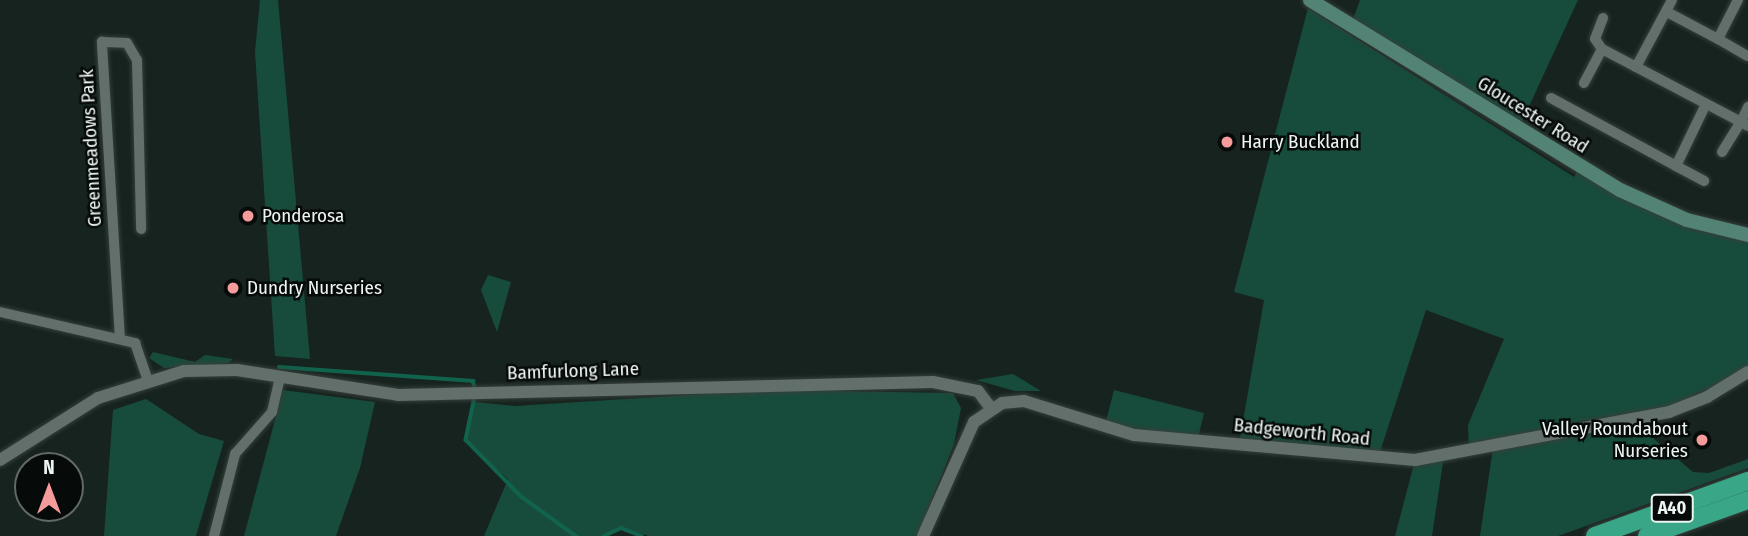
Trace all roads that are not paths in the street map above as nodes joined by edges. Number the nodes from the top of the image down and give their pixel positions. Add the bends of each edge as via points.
1 (1310, 0) edge
2 (1672, 0) edge
3 (1737, 2) edge
4 (1748, 10) edge
5 (1667, 12) junction
6 (1604, 18) dead end
7 (1718, 39) junction
8 (1602, 49) junction
9 (1748, 56) edge
10 (1636, 66) junction
11 (1584, 83) dead end
12 (1551, 98) dead end
13 (1706, 104) junction
14 (1748, 107) edge
15 (1744, 124) edge
16 (1722, 152) dead end
17 (1676, 166) junction
18 (1704, 181) dead end
19 (141, 229) dead end
20 (1748, 235) edge
21 (0, 312) edge
22 (120, 339) junction
23 (1748, 372) edge
24 (280, 376) junction
25 (148, 380) junction
26 (991, 408) junction
27 (0, 460) edge
28 (1748, 481) edge
29 (1748, 500) edge
30 (214, 536) edge
31 (923, 536) edge
32 (1595, 536) edge
33 (1647, 536) edge

1 - 20 main road, Gloucester Road via 1620,190 1687,220
2 - 5 street
3 - 4 street
3 - 7 street
5 - 7 street
5 - 10 street
6 - 8 street via 1595,39
7 - 9 street
8 - 10 street
8 - 11 street
10 - 13 street
12 - 17 street
13 - 15 street
13 - 17 street
14 - 15 street
15 - 16 street
17 - 18 street
19 - 22 street, Greenmeadows Park via 136,60 127,43 102,42
21 - 22 street
22 - 25 street via 139,346
23 - 26 street, Badgeworth Road via 1707,397 1669,412 1415,460 1134,435 1024,401
24 - 25 street, Bamfurlong Lane via 237,370 184,371
24 - 26 street, Bamfurlong Lane via 398,395 933,382 978,391
24 - 30 street via 272,412 235,454
25 - 27 street, Bamfurlong Lane via 98,398
26 - 31 street via 974,422 960,447
28 - 32 highway, A40
29 - 33 highway, A40

